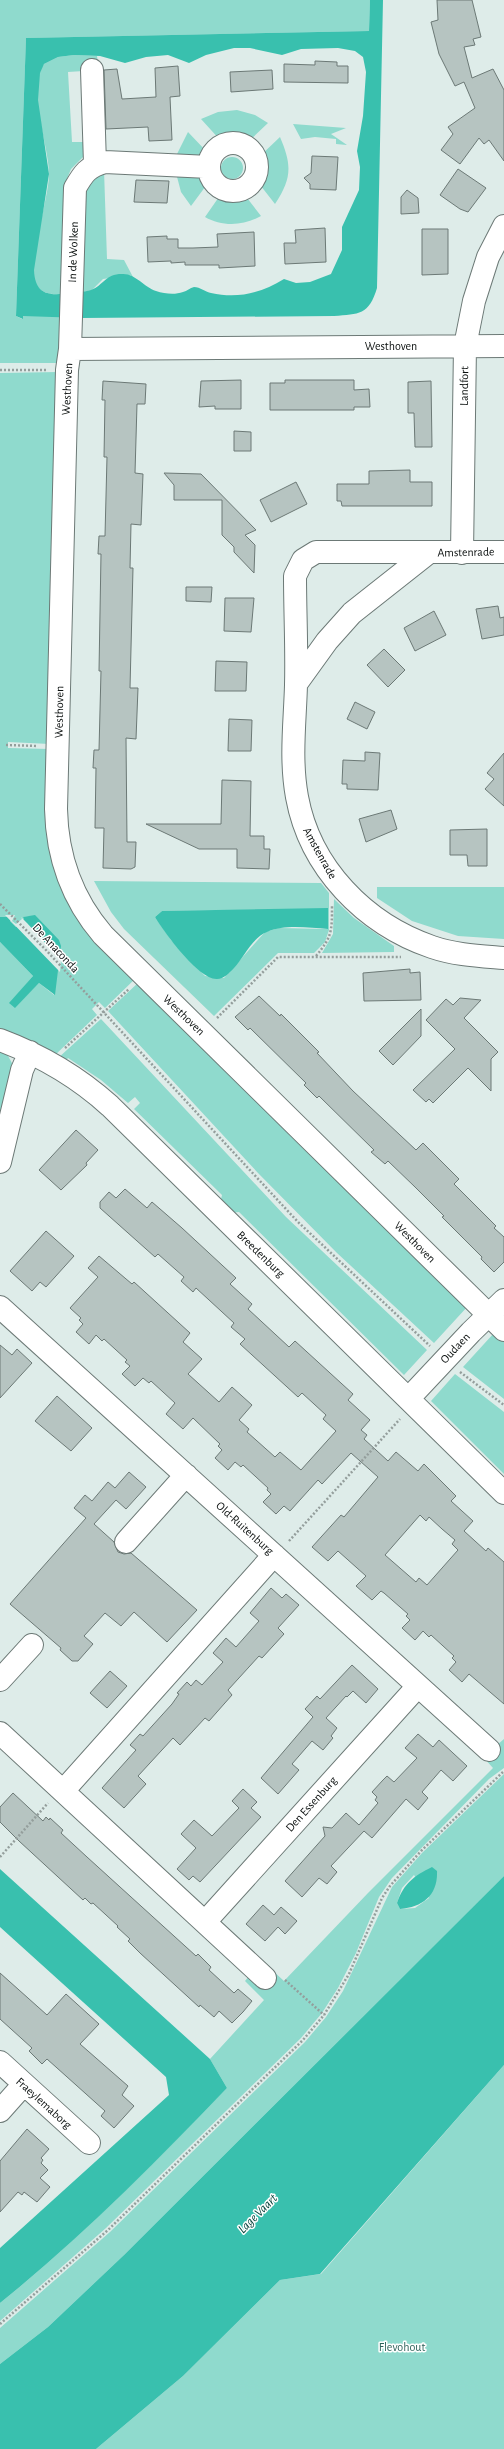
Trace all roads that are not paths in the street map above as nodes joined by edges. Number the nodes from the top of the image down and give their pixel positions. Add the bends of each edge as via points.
1 (92, 70) dead end
2 (95, 164) junction
3 (209, 167) dead end
4 (504, 226) edge
5 (465, 346) junction
6 (504, 346) edge
7 (70, 349) junction
8 (504, 552) edge
9 (428, 553) junction
10 (462, 553) junction
11 (296, 684) junction
12 (504, 958) edge
13 (0, 1040) edge
14 (30, 1052) junction
15 (0, 1162) edge
16 (0, 1307) edge
17 (496, 1307) edge
18 (504, 1330) edge
19 (407, 1406) junction
20 (186, 1475) junction
21 (504, 1493) edge
22 (126, 1542) dead end
23 (280, 1550) junction
24 (32, 1645) dead end
25 (0, 1680) edge
26 (418, 1686) junction
27 (0, 1733) edge
28 (489, 1750) dead end
29 (64, 1790) junction
30 (205, 1922) junction
31 (272, 1976) road end
32 (0, 2062) edge
33 (24, 2084) junction
34 (0, 2111) edge
35 (89, 2143) dead end

1 - 2 street
2 - 3 street via 105,162
2 - 7 street, In de Wolken via 84,172 75,188
4 - 5 street, Landfort via 488,256 474,301
5 - 6 street, Westhoven
5 - 7 street, Westhoven
5 - 10 street, Landfort
7 - 17 street, Westhoven via 67,370 56,818 59,843 69,879 89,918 108,940
8 - 10 street, Amstenrade
9 - 10 street, Amstenrade
9 - 11 street, Amstenrade via 352,614 327,641
9 - 11 street, Amstenrade via 316,552 303,560 295,576
11 - 12 street, Amstenrade via 292,757 297,797 307,830 323,863 339,886 365,911 404,936 433,948
13 - 14 street, Breedenburg
14 - 15 street via 22,1070
14 - 19 street, Breedenburg via 80,1082 110,1106
16 - 20 street, Old-Ruitenburg
17 - 18 street, Westhoven
17 - 19 street, Oudaen
19 - 21 street, Breedenburg
20 - 22 street
20 - 23 street, Old-Ruitenburg
23 - 26 street, Old-Ruitenburg
23 - 29 street
24 - 25 street
26 - 28 street, Old-Ruitenburg
26 - 30 street, Den Essenburg
27 - 29 street
29 - 30 street
30 - 31 street
32 - 33 street, Fraeylemaborg
33 - 34 street
33 - 35 street, Fraeylemaborg

